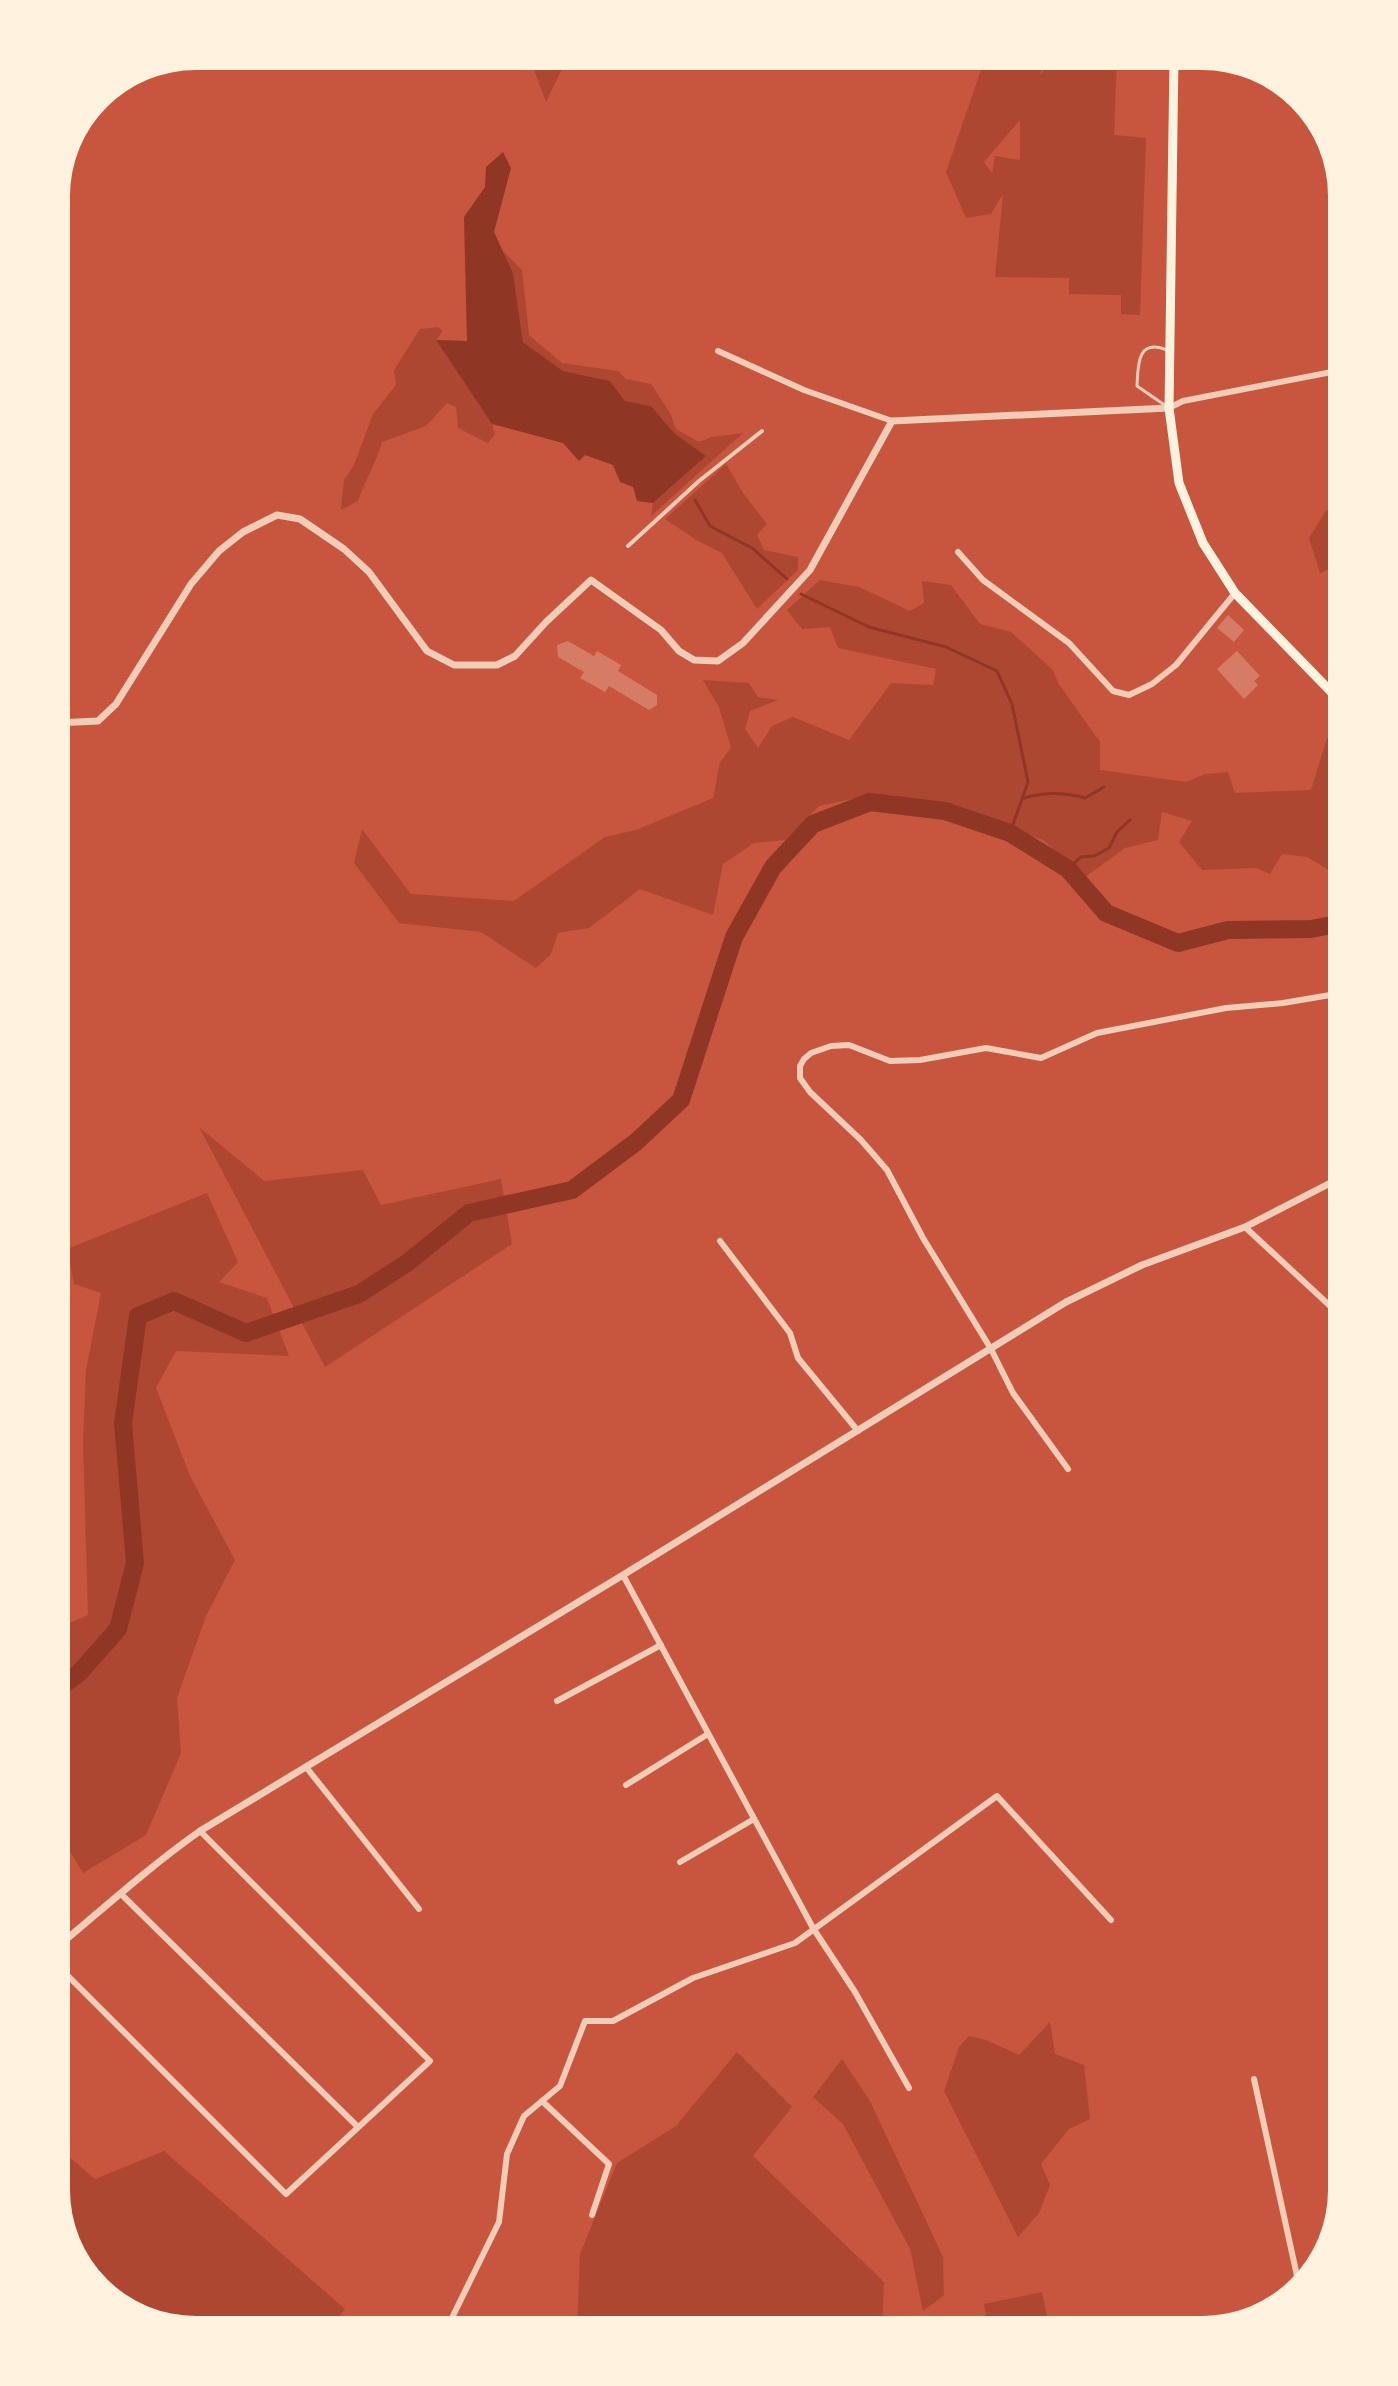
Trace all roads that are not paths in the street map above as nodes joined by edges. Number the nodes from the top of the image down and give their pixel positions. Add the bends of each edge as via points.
1 (1174, 70) edge
2 (718, 351) dead end
3 (1170, 352) junction
4 (1328, 373) edge
5 (1169, 408) junction
6 (892, 421) junction
7 (762, 431) dead end
8 (628, 546) dead end
9 (958, 552) dead end
10 (1235, 593) junction
11 (1328, 689) edge
12 (70, 722) edge
13 (1328, 995) edge
14 (1328, 1184) edge
15 (1245, 1227) junction
16 (720, 1241) dead end
17 (1328, 1304) edge
18 (991, 1349) junction
19 (858, 1431) junction
20 (1068, 1469) dead end
21 (623, 1575) junction
22 (661, 1645) junction
23 (557, 1701) dead end
24 (708, 1734) junction
25 (306, 1767) junction
26 (626, 1785) dead end
27 (754, 1819) junction
28 (200, 1831) junction
29 (680, 1862) dead end
30 (121, 1894) junction
31 (419, 1909) dead end
32 (1111, 1920) dead end
33 (813, 1928) junction
34 (70, 1936) edge
35 (70, 1978) edge
36 (1254, 2079) dead end
37 (909, 2088) dead end
38 (542, 2101) junction
39 (357, 2126) junction
40 (592, 2215) dead end
41 (1296, 2274) edge
42 (453, 2316) edge

1 - 3 main road
2 - 6 street via 804,390
3 - 5 main road
3 - 5 lane via 1158,347 1142,353 1137,386
4 - 5 street
5 - 6 street
5 - 10 main road via 1179,483 1203,543
6 - 12 street via 810,570 743,643 718,661 694,660 679,651 661,630 591,580 515,656 497,665 454,665 427,651 369,572 344,549 300,519 277,515 219,551 191,584 116,704 98,721
7 - 8 street
9 - 10 street via 983,580 1069,643 1113,691 1129,695 1176,665
10 - 11 main road
13 - 18 street via 1097,1033 1041,1058 986,1048 890,1061 849,1045 831,1046 804,1059 800,1078 887,1170
14 - 15 street
15 - 17 street
15 - 18 street via 1130,1271 1066,1302
16 - 19 street via 790,1333 798,1358
18 - 19 street
18 - 20 street via 1013,1393
19 - 21 street
21 - 22 street
21 - 25 street
22 - 23 street
22 - 24 street
24 - 26 street
24 - 27 street
25 - 28 street
25 - 31 street
27 - 29 street
27 - 33 street
28 - 30 street
28 - 39 street via 430,2061
30 - 34 street
30 - 39 street
32 - 33 street via 997,1796
33 - 37 street
33 - 38 street via 795,1943 693,1978 613,2021 585,2021 560,2086
35 - 39 street via 286,2194
36 - 41 street
38 - 40 street via 609,2164
38 - 42 street via 524,2116 507,2154 499,2222

